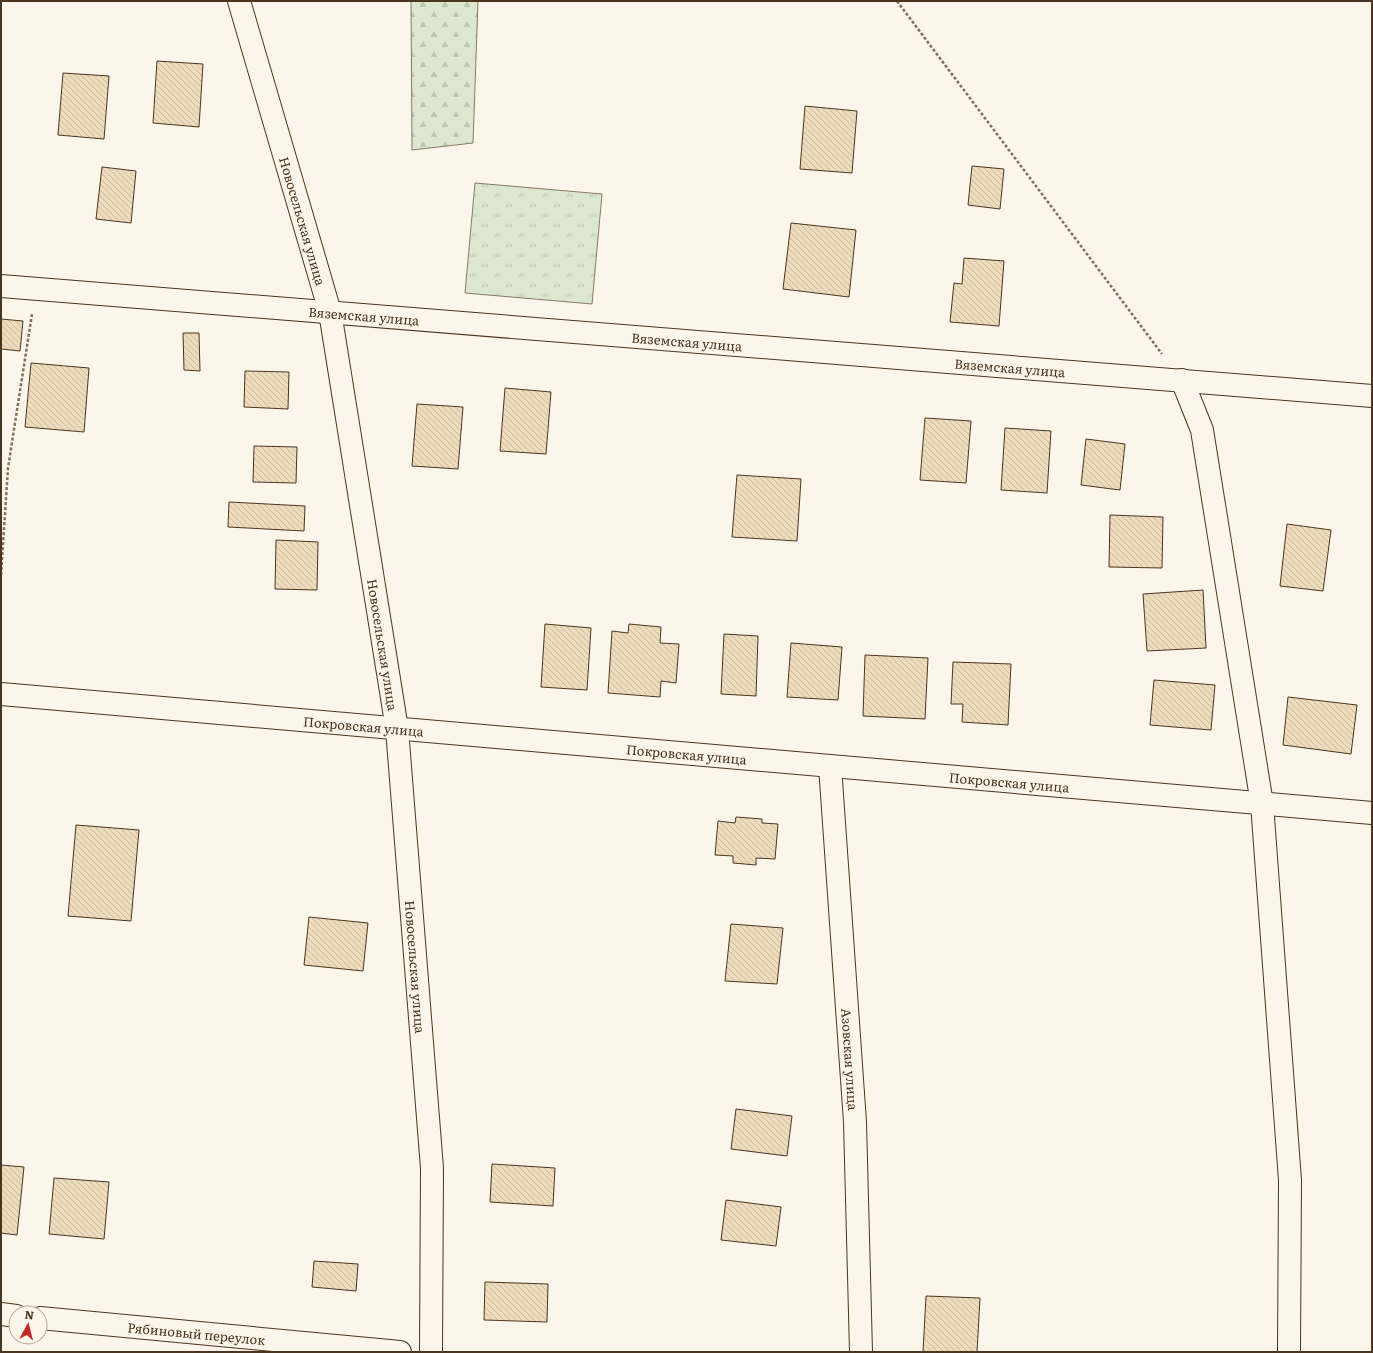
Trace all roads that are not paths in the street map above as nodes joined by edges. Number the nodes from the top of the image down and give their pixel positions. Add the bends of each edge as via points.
1 (239, 1) edge
2 (1, 286) edge
3 (330, 312) junction
4 (1182, 380) junction
5 (1372, 396) edge
6 (1, 694) edge
7 (398, 729) junction
8 (830, 766) junction
9 (1262, 804) junction
10 (1372, 813) edge
11 (48, 1319) edge
12 (400, 1352) edge
13 (431, 1352) edge
14 (861, 1352) edge
15 (1289, 1352) edge

1 - 3 street, Новосельская улица
2 - 3 street, Вяземская улица
3 - 4 street, Вяземская улица
3 - 7 street, Новосельская улица
4 - 5 street, Вяземская улица
4 - 9 street via 1202,430
6 - 7 street, Покровская улица
7 - 8 street, Покровская улица
7 - 13 street, Новосельская улица via 432,1168
8 - 9 street, Покровская улица
8 - 14 street, Азовская улица via 855,1122
9 - 10 street, Покровская улица
9 - 15 street via 1290,1180
11 - 12 street, Рябиновый переулок

